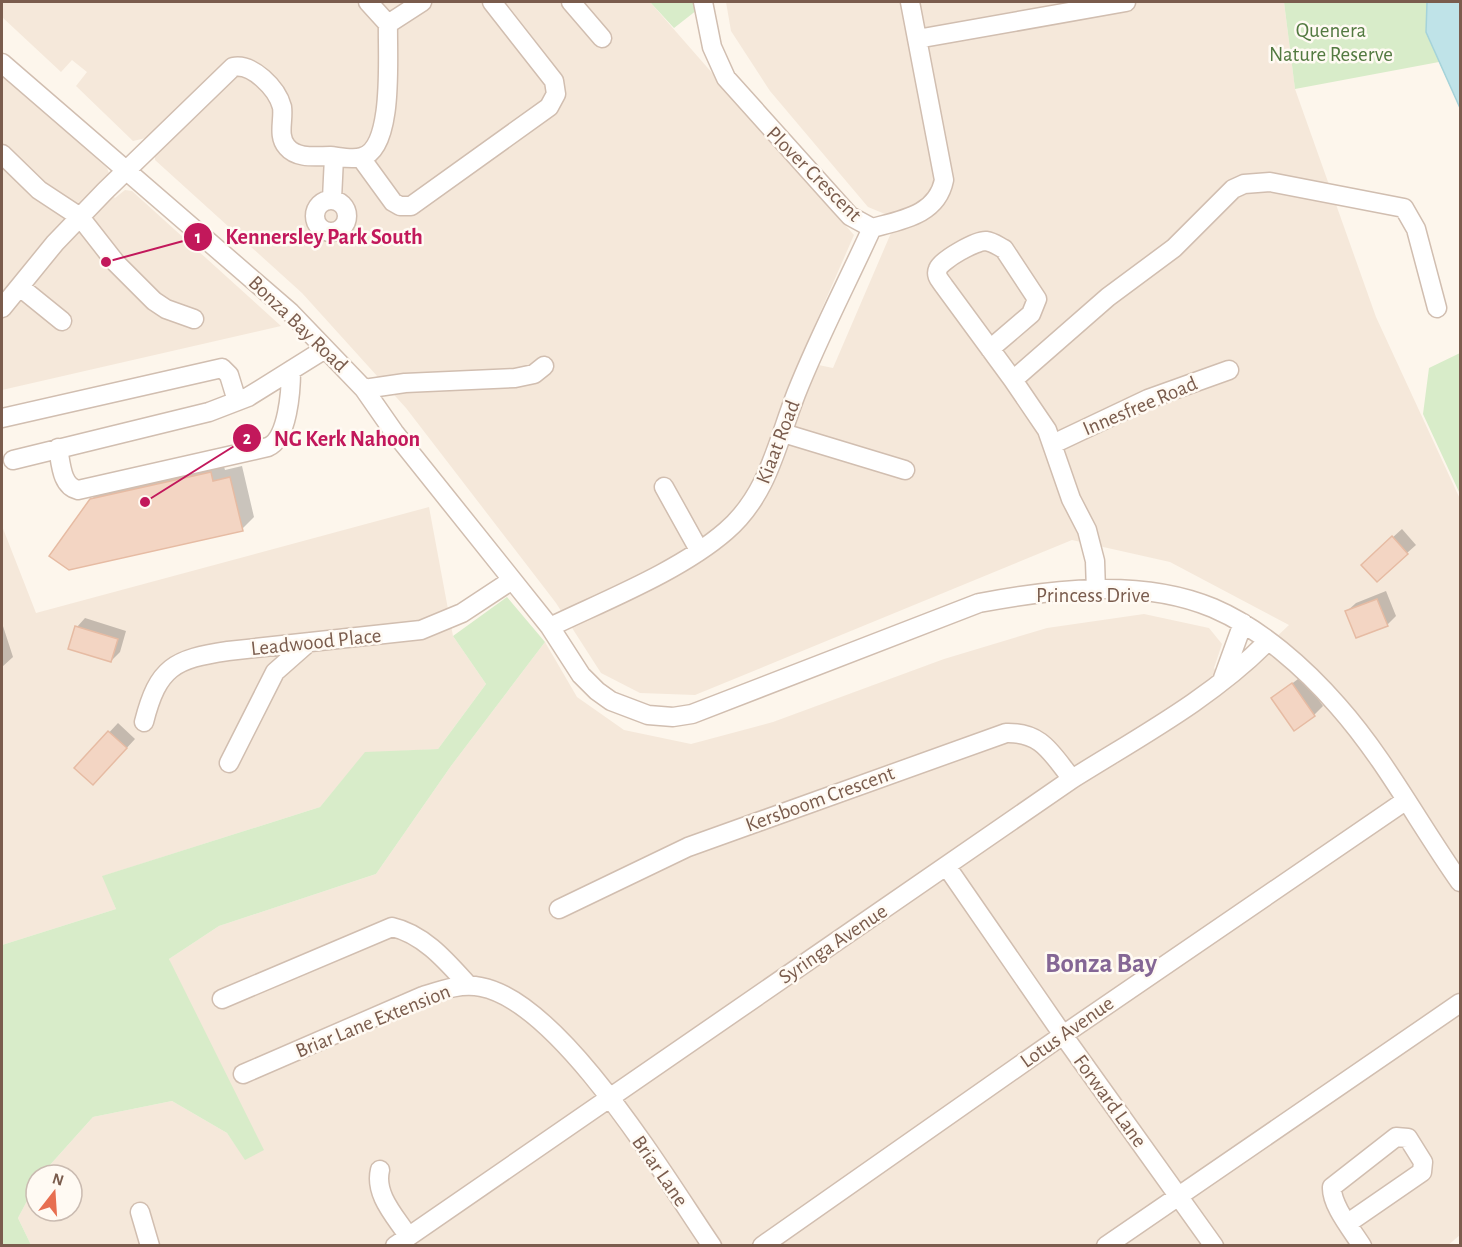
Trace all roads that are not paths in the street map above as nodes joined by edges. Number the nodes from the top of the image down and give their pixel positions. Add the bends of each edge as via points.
1 (368, 2) edge
2 (422, 2) edge
3 (492, 2) edge
4 (571, 2) edge
5 (703, 2) edge
6 (910, 2) edge
7 (1126, 2) edge
8 (388, 24) junction
9 (602, 38) dead end
10 (917, 39) junction
11 (2, 63) edge
12 (2, 154) edge
13 (334, 157) junction
14 (362, 158) junction
15 (125, 170) junction
16 (332, 200) dead end
17 (80, 217) junction
18 (872, 228) junction
19 (20, 287) junction
20 (2, 308) edge
21 (1437, 308) dead end
22 (194, 319) dead end
23 (62, 321) dead end
24 (325, 349) junction
25 (990, 349) junction
26 (544, 366) dead end
27 (291, 370) junction
28 (1229, 370) dead end
29 (1013, 380) junction
30 (364, 389) junction
31 (237, 401) junction
32 (2, 418) edge
33 (783, 433) junction
34 (1053, 444) junction
35 (58, 448) junction
36 (13, 460) dead end
37 (905, 470) dead end
38 (664, 487) dead end
39 (699, 550) junction
40 (512, 580) junction
41 (1096, 591) junction
42 (1243, 623) junction
43 (550, 627) junction
44 (311, 641) junction
45 (1268, 642) junction
46 (1223, 678) junction
47 (144, 722) dead end
48 (229, 763) dead end
49 (1072, 779) junction
50 (1405, 801) junction
51 (947, 867) junction
52 (1461, 882) edge
53 (559, 909) dead end
54 (468, 986) junction
55 (222, 999) dead end
56 (1461, 1003) edge
57 (1063, 1035) junction
58 (243, 1074) dead end
59 (609, 1096) junction
60 (380, 1170) dead end
61 (1178, 1195) junction
62 (140, 1212) dead end
63 (1348, 1223) junction
64 (402, 1241) edge
65 (150, 1245) edge
66 (712, 1245) edge
67 (762, 1245) edge
68 (1106, 1245) edge
69 (1214, 1245) edge
70 (1362, 1245) edge

1 - 8 street
2 - 8 street
3 - 14 street via 554,81 556,94 549,107 411,206 393,202
4 - 9 street
5 - 18 street, Plover Crescent via 712,47 726,78 850,216
6 - 10 street, Plover Crescent
7 - 10 street
8 - 14 street via 383,131 376,147
10 - 18 street, Plover Crescent via 944,180 941,193 927,210
11 - 15 street, Bonza Bay Road
12 - 17 street via 39,190
13 - 14 street
13 - 15 street via 291,151 282,137 278,98 252,69 240,65 226,71
13 - 16 street
15 - 17 street
15 - 24 street, Bonza Bay Road via 290,312
17 - 19 street
17 - 22 street via 116,264 154,301
18 - 33 street, Kiaat Road via 796,395
19 - 20 street
19 - 23 street
21 - 29 street via 1416,228 1404,208 1304,188 1244,183 1225,196 1174,248 1108,297
24 - 27 street
24 - 30 street, Bonza Bay Road
25 - 25 street via 937,272 942,262 980,241 1004,249 1037,299 1031,314
25 - 29 street
26 - 30 street via 534,374 515,378 405,383
27 - 31 street
27 - 35 street via 280,436 268,447 78,490 70,488 64,480
28 - 34 street, Innesfree Road via 1148,399
29 - 34 street
30 - 40 street, Bonza Bay Road
31 - 32 street via 229,375 222,368
31 - 35 street via 209,412
33 - 37 street
33 - 39 street, Kiaat Road via 769,472 752,502 726,532
34 - 41 street via 1071,499 1091,542
35 - 36 street
38 - 39 street
39 - 43 street, Kiaat Road via 646,581
40 - 43 street, Bonza Bay Road
40 - 44 street, Leadwood Place via 462,613 421,630
41 - 42 street, Princess Drive via 1178,597
41 - 43 street, Princess Drive via 1027,594 979,603 719,706 673,717 648,715 597,692 581,675
42 - 45 street, Princess Drive
42 - 46 street
44 - 47 street, Leadwood Place via 198,656 179,663 163,676 150,695
44 - 48 street via 275,672
45 - 46 street, Syringa Avenue via 1235,674
45 - 50 street, Princess Drive via 1339,707
46 - 49 street, Syringa Avenue via 1186,708
49 - 51 street, Syringa Avenue
49 - 53 street, Kersboom Crescent via 1038,739 1023,733 1006,733 688,847
50 - 52 street, Princess Drive
50 - 57 street, Lotus Avenue
51 - 57 street, Forward Lane
51 - 59 street, Syringa Avenue
54 - 55 street via 420,940 392,927
54 - 58 street, Briar Lane Extension via 423,996
54 - 59 street, Briar Lane Extension via 504,996 543,1023 576,1055
56 - 61 street
57 - 61 street, Forward Lane
57 - 67 street, Lotus Avenue
59 - 64 street, Syringa Avenue
59 - 66 street, Briar Lane
60 - 64 street via 378,1179 384,1199
61 - 68 street
61 - 69 street, Forward Lane
62 - 65 street
63 - 63 street via 1332,1194 1336,1181 1396,1137 1408,1138 1423,1162 1422,1172
63 - 70 street

